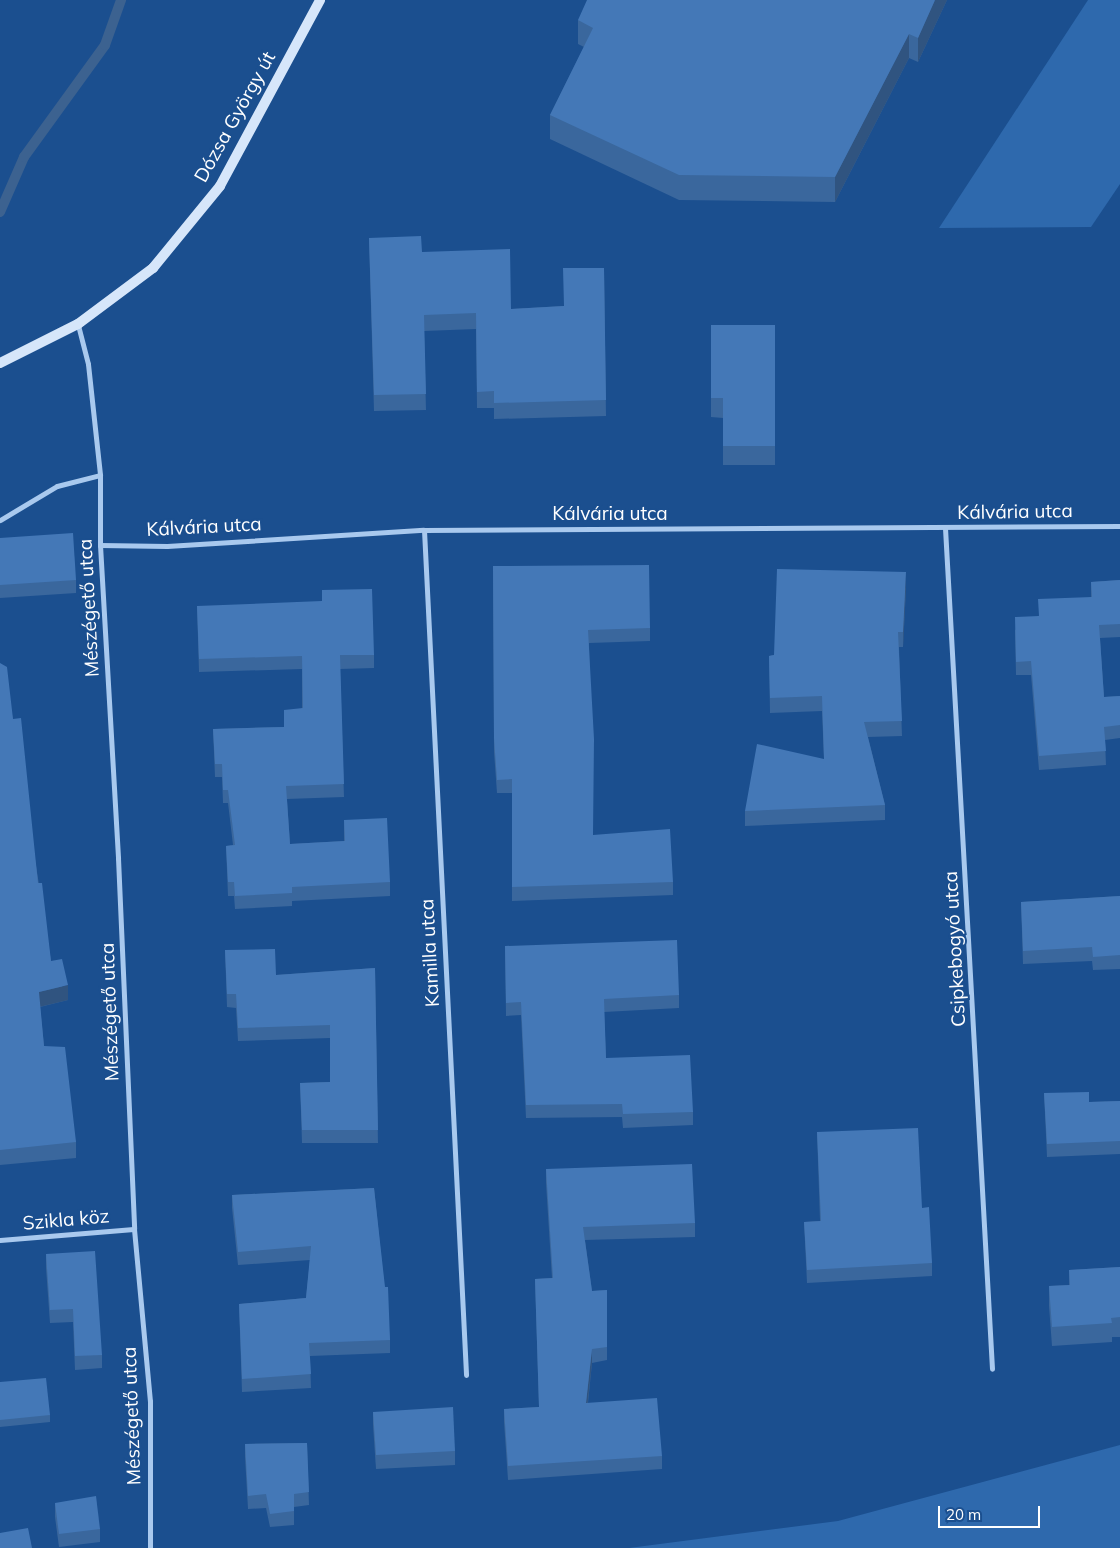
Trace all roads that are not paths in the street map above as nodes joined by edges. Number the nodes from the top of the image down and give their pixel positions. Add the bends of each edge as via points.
1 (320, 0) edge
2 (78, 324) junction
3 (0, 362) edge
4 (100, 475) junction
5 (0, 520) edge
6 (1120, 526) edge
7 (945, 528) junction
8 (424, 530) junction
9 (100, 545) junction
10 (134, 1229) junction
11 (0, 1240) edge
12 (992, 1369) dead end
13 (466, 1375) dead end
14 (150, 1548) edge

1 - 2 main road, Dózsa György út via 220,186 153,268
2 - 3 main road, Dózsa György út
2 - 4 street, Mészégető utca via 88,364
4 - 5 street via 58,486
4 - 9 street, Mészégető utca
6 - 7 street, Kálvária utca
7 - 8 street, Kálvária utca
7 - 12 street, Csipkebogyó utca
8 - 9 street, Kálvária utca via 167,546
8 - 13 street, Kamilla utca
9 - 10 street, Mészégető utca
10 - 11 street, Szikla köz
10 - 14 street, Mészégető utca via 150,1401

